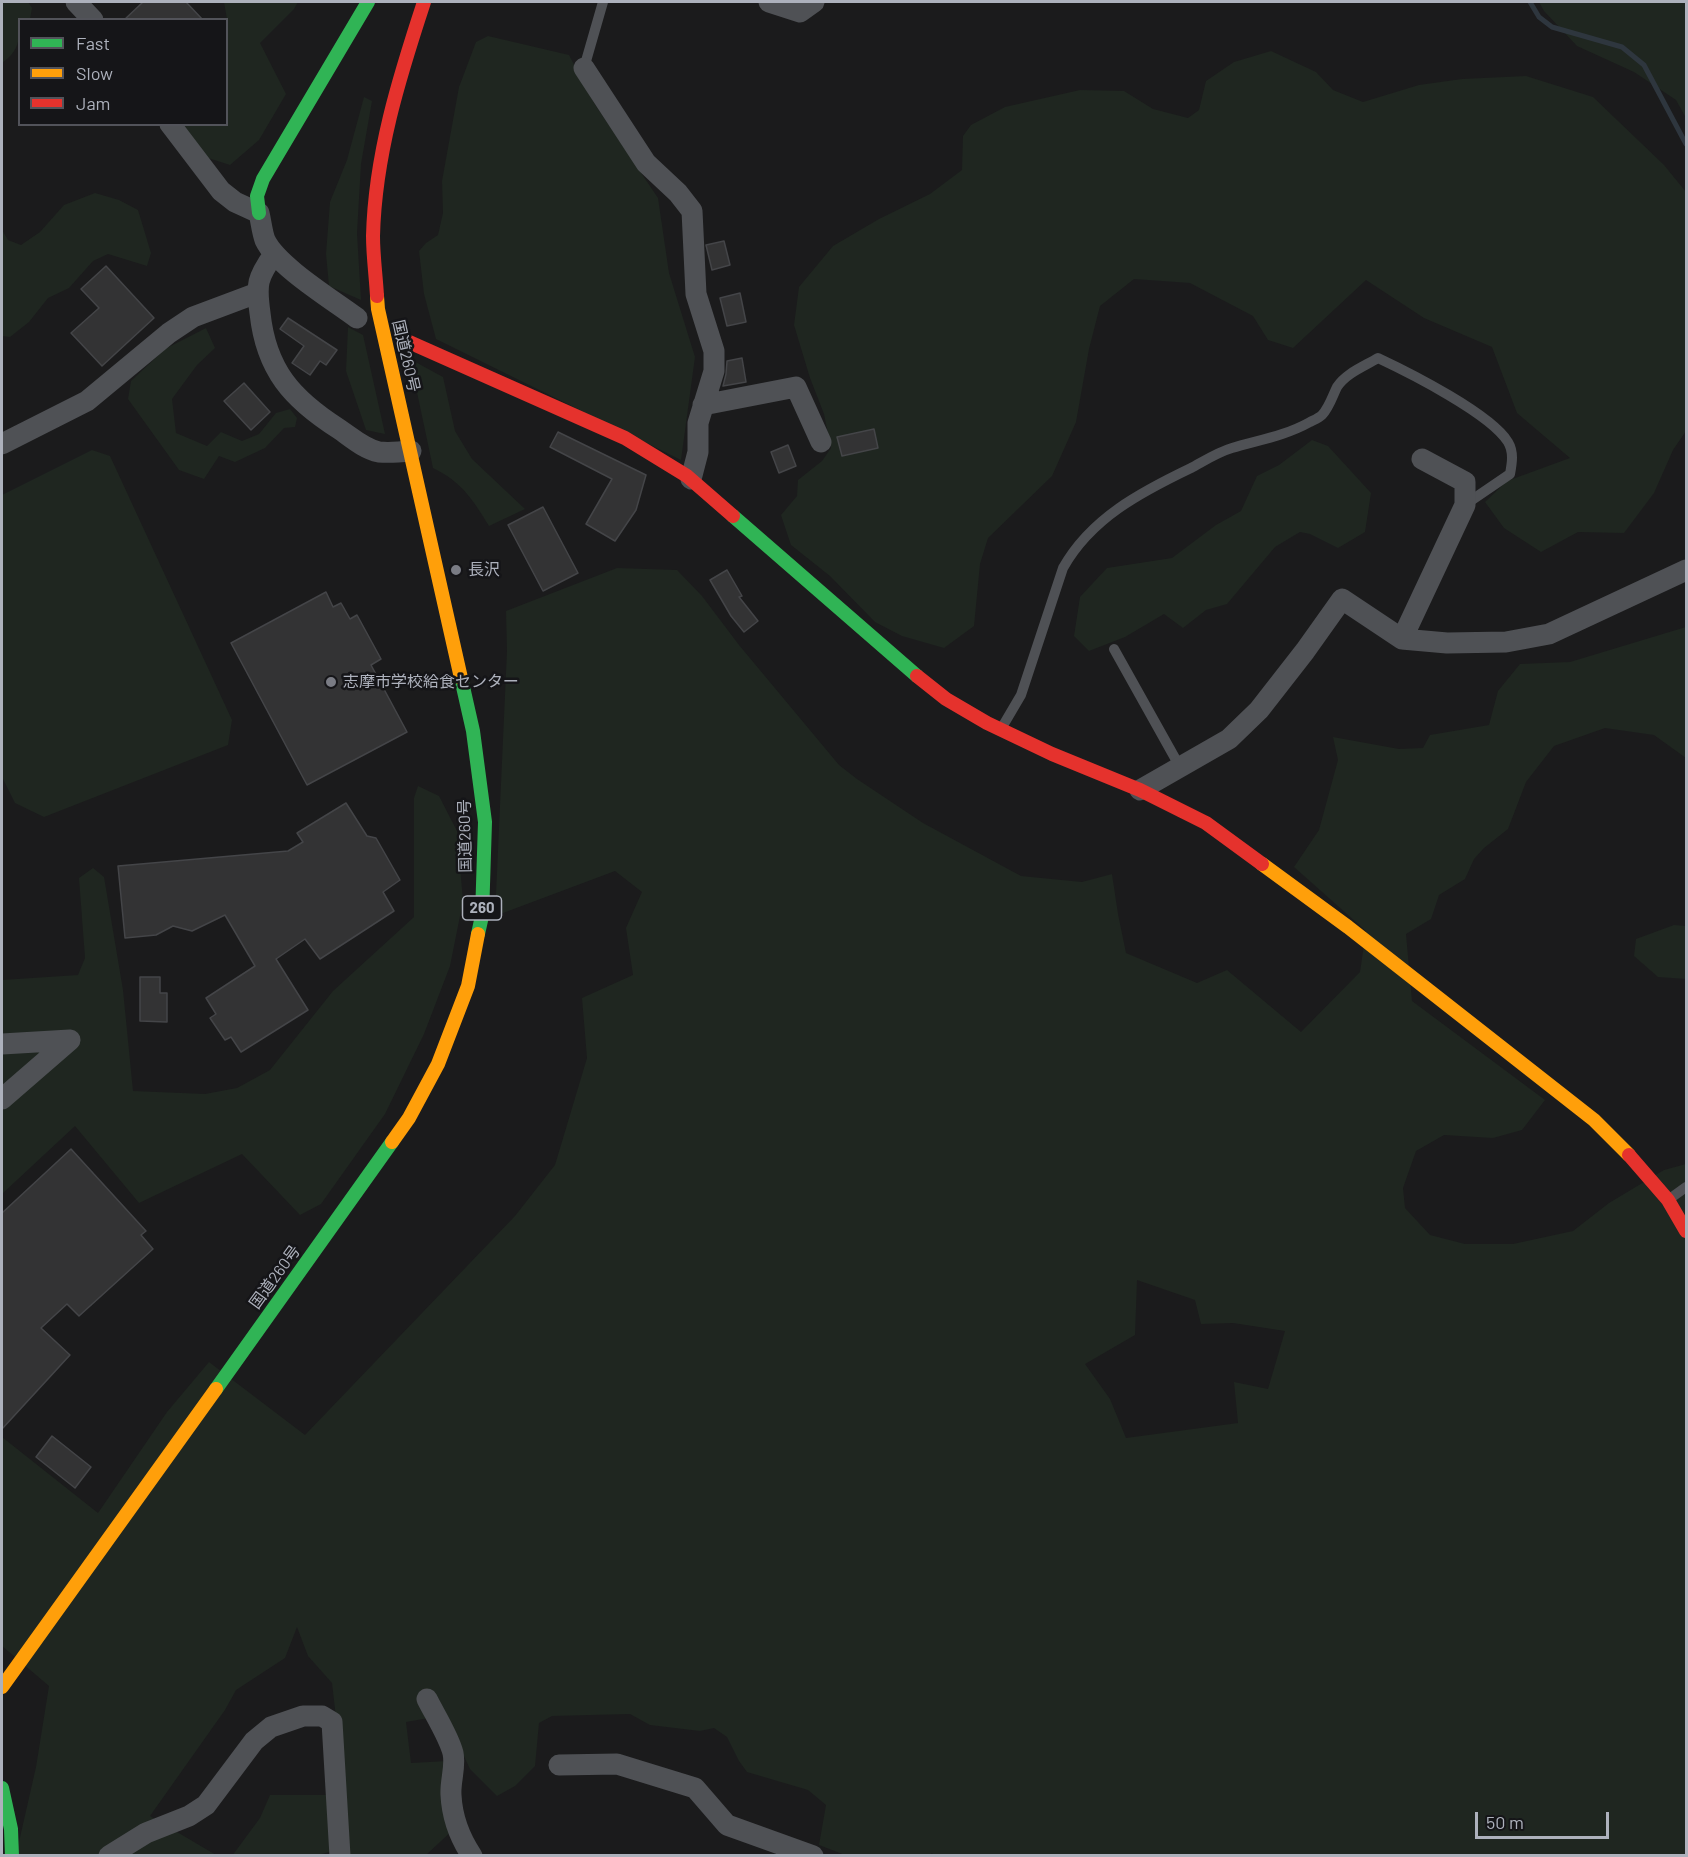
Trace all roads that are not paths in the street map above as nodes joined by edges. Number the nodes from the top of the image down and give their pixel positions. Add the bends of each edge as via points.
1 (76, 2) edge
2 (368, 2) edge
3 (424, 2) edge
4 (603, 2) edge
5 (769, 2) edge
6 (814, 2) edge
7 (91, 18) edge
8 (584, 68) joint
9 (172, 126) edge
10 (259, 213) junction
11 (274, 254) junction
12 (258, 293) junction
13 (357, 318) dead end
14 (409, 342) dead end
15 (703, 405) junction
16 (821, 442) dead end
17 (2, 444) edge
18 (411, 451) junction
19 (1422, 459) dead end
20 (691, 479) junction
21 (1465, 505) junction
22 (1686, 570) edge
23 (1402, 639) junction
24 (1114, 650) dead end
25 (1001, 729) junction
26 (1180, 767) junction
27 (1140, 790) junction
28 (2, 1044) edge
29 (2, 1099) edge
30 (1686, 1187) edge
31 (1668, 1200) junction
32 (1686, 1231) edge
33 (2, 1687) edge
34 (427, 1699) dead end
35 (559, 1765) dead end
36 (2, 1788) edge
37 (12, 1856) edge
38 (109, 1856) edge
39 (339, 1856) edge
40 (472, 1856) edge
41 (813, 1856) edge

1 - 7 street
2 - 10 main road via 263,179 257,196
3 - 18 main road, 国道260号 / 260 via 400,74 380,157 373,237 378,309
4 - 8 lane
5 - 6 street via 800,12
8 - 15 street via 646,163 692,211 696,294 714,351 714,371
9 - 10 street via 221,191
10 - 11 street via 265,239
11 - 12 street via 261,273
11 - 13 street
12 - 17 street via 193,316 87,401
12 - 18 street via 262,339 286,385 328,422 365,446 378,452
14 - 20 main road via 625,438
15 - 16 street via 796,387
15 - 20 street
18 - 33 main road, 国道260号 / 260 via 473,730 485,822 482,916 468,986 438,1064 409,1118
19 - 21 street via 1465,482
20 - 25 main road via 904,666 946,699
21 - 23 street
21 - 25 lane via 1510,474 1513,460 1509,443 1488,421 1378,358 1339,384 1323,415 1293,431 1230,448 1173,476 1134,497 1090,531 1063,568 1022,695
22 - 23 street via 1549,634 1506,642
23 - 26 street via 1342,599 1258,710 1228,739
24 - 26 lane
25 - 27 main road
26 - 27 street
27 - 31 main road via 1206,823 1348,927 1594,1120
28 - 29 street via 70,1040
30 - 31 lane
31 - 32 main road
34 - 40 street via 453,1752 451,1794 457,1825
35 - 41 street via 617,1764 695,1788 727,1825
36 - 37 main road
38 - 39 street via 146,1833 206,1805 254,1741 272,1727 291,1718 313,1715 332,1722

